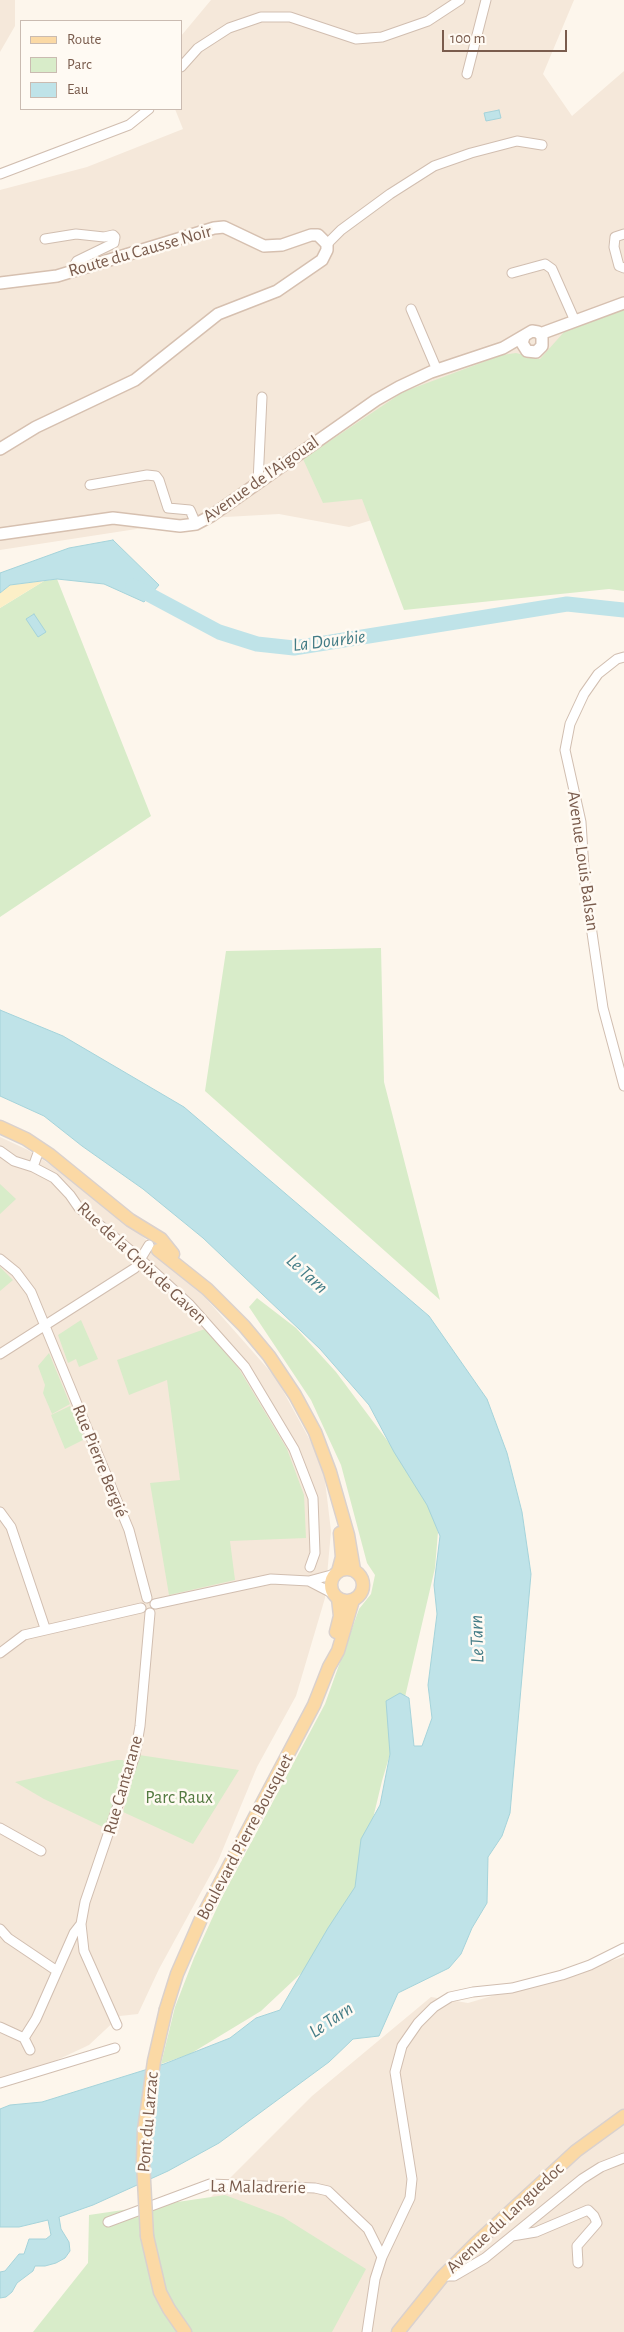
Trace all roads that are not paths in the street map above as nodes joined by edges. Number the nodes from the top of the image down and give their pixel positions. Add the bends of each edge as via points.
1 (460, 0) edge
2 (486, 0) edge
3 (182, 66) edge
4 (467, 74) dead end
5 (147, 110) edge
6 (542, 145) dead end
7 (0, 174) edge
8 (624, 234) edge
9 (45, 239) dead end
10 (327, 244) junction
11 (624, 268) edge
12 (70, 272) junction
13 (512, 273) dead end
14 (0, 283) edge
15 (624, 303) edge
16 (411, 309) dead end
17 (575, 321) junction
18 (524, 337) junction
19 (542, 338) junction
20 (503, 348) junction
21 (525, 349) junction
22 (437, 370) junction
23 (262, 398) dead end
24 (0, 449) edge
25 (258, 482) junction
26 (90, 485) dead end
27 (196, 524) junction
28 (0, 534) edge
29 (624, 657) edge
30 (624, 1086) edge
31 (0, 1127) edge
32 (12, 1134) junction
33 (0, 1151) edge
34 (38, 1153) junction
35 (62, 1166) junction
36 (33, 1167) junction
37 (155, 1245) junction
38 (0, 1259) edge
39 (141, 1260) junction
40 (46, 1326) junction
41 (0, 1354) edge
42 (339, 1508) junction
43 (0, 1512) edge
44 (310, 1567) dead end
45 (354, 1570) junction
46 (336, 1573) junction
47 (309, 1581) junction
48 (336, 1596) junction
49 (147, 1598) junction
50 (353, 1600) junction
51 (155, 1604) junction
52 (141, 1608) junction
53 (150, 1613) junction
54 (45, 1628) junction
55 (1, 1650) edge
56 (329, 1667) junction
57 (0, 1828) edge
58 (41, 1851) dead end
59 (81, 1924) junction
60 (0, 1929) edge
61 (624, 1948) edge
62 (57, 1970) junction
63 (166, 2009) joint
64 (117, 2025) dead end
65 (0, 2027) edge
66 (24, 2038) junction
67 (115, 2048) dead end
68 (30, 2050) dead end
69 (0, 2083) edge
70 (624, 2116) edge
71 (624, 2158) edge
72 (108, 2222) dead end
73 (512, 2236) junction
74 (382, 2257) junction
75 (578, 2263) dead end
76 (443, 2276) junction
77 (185, 2332) edge
78 (367, 2332) edge
79 (398, 2332) edge

1 - 3 street via 428,21 382,37 356,39 290,17 261,17 230,28 198,48
2 - 4 street
5 - 7 street via 130,125
6 - 10 street via 517,141 434,166 390,194
8 - 11 street via 615,237 614,247 619,266
9 - 12 street via 76,234 115,238 114,243 77,261
10 - 12 main road, Route du Causse Noir via 323,238 311,235 264,246 224,228 214,228 179,236
10 - 24 main road via 322,260 277,291 218,314 135,380 36,427
12 - 14 main road, Route du Causse Noir
13 - 17 street via 545,264 552,268
15 - 17 main road
16 - 22 street
17 - 19 main road
18 - 19 main road via 532,331
18 - 20 main road, Avenue de l'Aigoual
18 - 21 main road
19 - 21 main road via 536,352
20 - 21 main road, Avenue de l'Aigoual
20 - 22 main road, Avenue de l'Aigoual
22 - 25 main road, Avenue de l'Aigoual via 376,400
23 - 25 street
25 - 27 main road, Avenue de l'Aigoual
26 - 27 street via 156,476 168,508 190,510
27 - 28 main road, Avenue de l'Aigoual via 180,526 113,518
29 - 30 street, Avenue Louis Balsan via 598,674 584,694 570,724 565,750 581,822 585,885 603,1008
31 - 32 main road
32 - 34 main road
32 - 35 main road via 26,1139
33 - 36 street, Rue de la Croix de Gaven via 14,1161
34 - 35 main road
34 - 36 street
35 - 37 main road via 130,1220
36 - 39 street, Rue de la Croix de Gaven via 54,1178 79,1208
37 - 39 street
37 - 42 main road via 244,1326 284,1377 315,1432
38 - 40 street, Rue Pierre Bergié via 16,1272 31,1292
39 - 40 street via 135,1268
39 - 44 street, Rue de la Croix de Gaven via 200,1315 245,1367 294,1449 313,1498 315,1553
40 - 41 street
40 - 49 street, Rue Pierre Bergié via 129,1530
42 - 45 main road
42 - 46 main road via 342,1557
43 - 54 street via 10,1527
45 - 46 main road
45 - 50 main road via 363,1582 361,1593
46 - 47 street
46 - 48 main road via 331,1584
47 - 48 street
47 - 51 street via 271,1579
48 - 50 main road
48 - 56 main road, Boulevard Pierre Bousquet via 340,1616
49 - 51 street
49 - 52 street via 141,1603
50 - 56 main road, Boulevard Pierre Bousquet via 340,1644
51 - 53 street
52 - 53 street
52 - 54 street
53 - 59 street, Rue Cantarane via 135,1756 85,1902
54 - 55 street via 24,1635
56 - 63 main road, Boulevard Pierre Bousquet via 302,1730 205,1912 177,1974
57 - 58 street
59 - 62 street, Rue Cantarane
59 - 64 street, Rue Cantarane via 84,1951
60 - 62 street via 8,1938
61 - 74 street via 562,1975 512,1988 450,1997 418,2023 402,2046 395,2072 410,2156 410,2198
62 - 66 street, Rue Cantarane via 36,2019
63 - 77 main road, Pont du Larzac, bridge via 154,2061 144,2130 143,2172 147,2236 160,2292
65 - 66 street
66 - 68 street
67 - 69 street
70 - 76 main road, Avenue du Languedoc via 540,2182
71 - 73 street via 582,2179
72 - 74 street, La Maladrerie via 210,2184 315,2188 328,2191 368,2228
73 - 75 street via 536,2232 588,2210 597,2223 577,2246
73 - 76 street via 466,2270 454,2276
74 - 78 street via 375,2279
76 - 79 main road, Avenue du Languedoc

